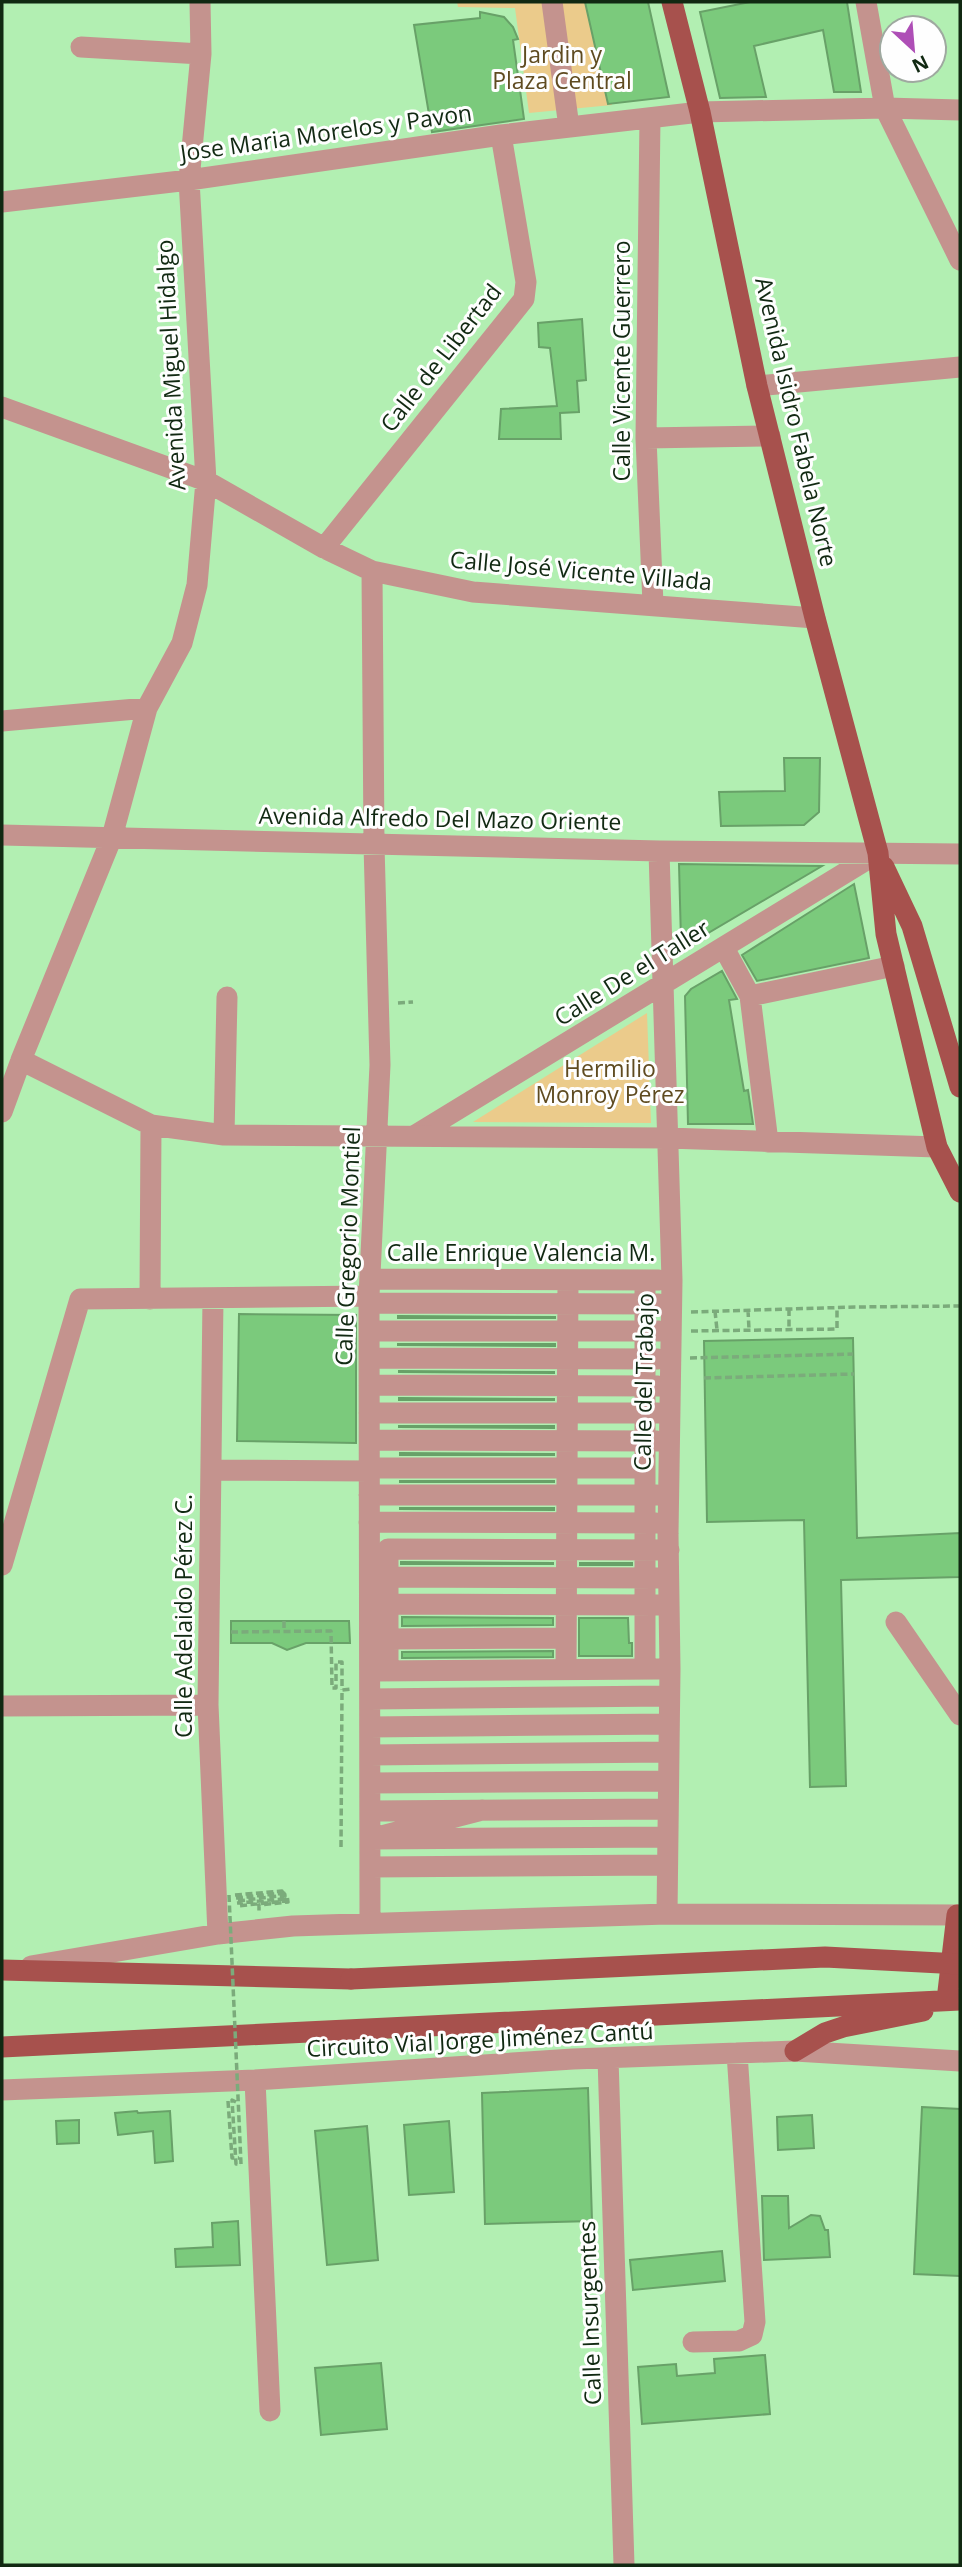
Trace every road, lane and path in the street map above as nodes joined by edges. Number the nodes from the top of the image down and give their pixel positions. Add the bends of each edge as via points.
1 (200, 2) edge
2 (552, 2) edge
3 (674, 2) edge
4 (866, 2) edge
5 (81, 47) dead end
6 (201, 54) junction
7 (885, 108) junction
8 (960, 110) edge
9 (700, 112) junction
10 (650, 118) junction
11 (569, 127) junction
12 (501, 135) junction
13 (189, 180) junction
14 (2, 202) edge
15 (960, 260) edge
16 (960, 367) edge
17 (757, 386) junction
18 (2, 407) edge
19 (770, 436) junction
20 (646, 438) junction
21 (206, 481) junction
22 (324, 548) junction
23 (372, 571) junction
24 (653, 604) junction
25 (815, 618) junction
26 (147, 708) junction
27 (2, 721) edge
28 (2, 835) edge
29 (112, 837) junction
30 (374, 845) junction
31 (659, 851) junction
32 (877, 853) junction
33 (960, 854) edge
34 (724, 948) junction
35 (894, 966) junction
36 (662, 987) junction
37 (750, 996) junction
38 (227, 997) dead end
39 (21, 1060) junction
40 (960, 1087) edge
41 (2, 1112) edge
42 (151, 1125) junction
43 (224, 1135) junction
44 (378, 1135) junction
45 (414, 1136) junction
46 (667, 1138) junction
47 (768, 1142) junction
48 (937, 1147) junction
49 (960, 1192) edge
50 (481, 1280) junction
51 (568, 1280) junction
52 (645, 1280) junction
53 (672, 1280) junction
54 (377, 1292) junction
55 (150, 1298) junction
56 (213, 1298) junction
57 (481, 1304) junction
58 (568, 1304) junction
59 (645, 1304) junction
60 (960, 1306) edge
61 (837, 1308) junction
62 (789, 1309) junction
63 (748, 1310) junction
64 (715, 1311) junction
65 (671, 1316) junction
66 (717, 1330) junction
67 (749, 1330) junction
68 (789, 1330) junction
69 (379, 1331) junction
70 (481, 1331) junction
71 (568, 1331) junction
72 (645, 1331) junction
73 (853, 1354) dead end
74 (379, 1358) junction
75 (481, 1358) junction
76 (568, 1358) junction
77 (645, 1359) junction
78 (671, 1359) junction
79 (853, 1374) dead end
80 (704, 1378) dead end
81 (379, 1385) junction
82 (482, 1386) junction
83 (568, 1386) junction
84 (645, 1386) junction
85 (671, 1386) junction
86 (379, 1413) junction
87 (481, 1413) junction
88 (567, 1413) junction
89 (645, 1413) junction
90 (670, 1413) junction
91 (379, 1440) junction
92 (481, 1440) junction
93 (567, 1440) junction
94 (645, 1441) junction
95 (670, 1441) junction
96 (482, 1468) junction
97 (567, 1468) junction
98 (645, 1468) junction
99 (376, 1469) junction
100 (211, 1470) junction
101 (379, 1495) junction
102 (482, 1495) junction
103 (567, 1495) junction
104 (669, 1495) junction
105 (645, 1496) junction
106 (379, 1522) junction
107 (482, 1523) junction
108 (567, 1523) junction
109 (645, 1523) junction
110 (669, 1523) junction
111 (482, 1550) junction
112 (567, 1550) junction
113 (645, 1550) junction
114 (669, 1550) junction
115 (2, 1565) edge
116 (379, 1577) junction
117 (482, 1577) junction
118 (566, 1577) junction
119 (645, 1577) junction
120 (668, 1578) junction
121 (388, 1604) junction
122 (482, 1604) junction
123 (566, 1605) junction
124 (668, 1605) junction
125 (284, 1621) dead end
126 (895, 1622) dead end
127 (284, 1631) junction
128 (231, 1632) dead end
129 (482, 1638) junction
130 (566, 1638) junction
131 (388, 1639) junction
132 (645, 1669) junction
133 (670, 1669) junction
134 (482, 1670) junction
135 (566, 1670) junction
136 (374, 1683) junction
137 (342, 1690) junction
138 (669, 1696) junction
139 (566, 1697) junction
140 (482, 1698) junction
141 (208, 1705) junction
142 (2, 1706) edge
143 (960, 1715) edge
144 (669, 1724) junction
145 (566, 1725) junction
146 (482, 1726) junction
147 (370, 1727) junction
148 (668, 1752) junction
149 (566, 1753) junction
150 (482, 1754) junction
151 (370, 1755) junction
152 (668, 1781) junction
153 (482, 1782) junction
154 (566, 1782) junction
155 (370, 1783) junction
156 (668, 1809) junction
157 (482, 1810) junction
158 (565, 1810) junction
159 (370, 1811) junction
160 (668, 1837) junction
161 (482, 1838) junction
162 (565, 1838) junction
163 (370, 1839) junction
164 (341, 1847) dead end
165 (667, 1865) junction
166 (482, 1866) junction
167 (565, 1866) junction
168 (370, 1867) junction
169 (287, 1895) dead end
170 (667, 1914) junction
171 (959, 1915) edge
172 (370, 1923) junction
173 (218, 1934) junction
174 (960, 1964) edge
175 (5, 1970) edge
176 (954, 2000) edge
177 (2, 2047) edge
178 (795, 2051) junction
179 (737, 2053) junction
180 (608, 2058) junction
181 (960, 2061) edge
182 (255, 2080) junction
183 (227, 2081) junction
184 (2, 2090) edge
185 (247, 2158) junction
186 (693, 2342) dead end
187 (270, 2411) dead end
188 (624, 2565) edge

1 - 6 street, Avenida Miguel Hidalgo
2 - 11 street
3 - 9 main road, Avenida Isidro Fabela Norte
4 - 7 street
5 - 6 street
6 - 13 street, Avenida Miguel Hidalgo
7 - 8 street, Jose Maria Morelos y Pavon
7 - 9 street, Jose Maria Morelos y Pavon
7 - 15 street
9 - 10 street, Jose Maria Morelos y Pavon
9 - 17 main road, Avenida Isidro Fabela Norte
10 - 11 street, Jose Maria Morelos y Pavon
10 - 20 street, Calle Vicente Guerrero
11 - 12 street, Jose Maria Morelos y Pavon
12 - 13 street, Jose Maria Morelos y Pavon
12 - 22 street, Calle de Libertad via 526,282 524,299
13 - 14 street, Jose Maria Morelos y Pavon
13 - 21 street, Avenida Miguel Hidalgo
16 - 17 street
17 - 19 main road, Avenida Isidro Fabela Norte
18 - 21 street, Calle José Vicente Villada
19 - 20 street
19 - 25 main road, Avenida Isidro Fabela Norte
20 - 24 street, Calle Vicente Guerrero
21 - 22 street, Calle José Vicente Villada
21 - 26 street, Avenida Miguel Hidalgo via 197,585 182,643
22 - 23 street, Calle José Vicente Villada
23 - 24 street, Calle José Vicente Villada via 473,592
23 - 30 street, Calle Gregorio Montiel
24 - 25 street, Calle José Vicente Villada
25 - 32 main road, Avenida Isidro Fabela Norte
26 - 27 street
26 - 29 street, Avenida Miguel Hidalgo
28 - 29 street, Avenida Alfredo Del Mazo Oriente
29 - 30 street, Avenida Alfredo Del Mazo Oriente
29 - 39 street, Avenida Miguel Hidalgo
30 - 31 street, Avenida Alfredo Del Mazo Oriente
30 - 44 street, Calle Gregorio Montiel
31 - 32 street, Avenida Alfredo Del Mazo Oriente
31 - 36 street, Calle del Trabajo
32 - 33 street, Avenida Alfredo Del Mazo Oriente
32 - 34 street, Calle De el Taller
32 - 35 main road, Avenida Isidro Fabela Norte
32 - 40 main road, Avenida Isidro Fabela Norte via 912,926
34 - 36 street, Calle De el Taller
34 - 37 street
35 - 37 street
35 - 48 main road, Avenida Isidro Fabela Norte
36 - 45 street, Calle De el Taller
36 - 46 street, Calle del Trabajo
37 - 47 street
38 - 43 street
39 - 41 street, Avenida Miguel Hidalgo
39 - 42 street
42 - 43 street
42 - 55 street
43 - 44 street
44 - 45 street
44 - 54 street, Calle Gregorio Montiel
45 - 46 street
46 - 47 street
46 - 53 street, Calle del Trabajo
47 - 48 street
48 - 49 main road, Avenida Isidro Fabela Norte
50 - 51 street, Calle Enrique Valencia M.
50 - 54 street, Calle Enrique Valencia M.
50 - 57 street
51 - 52 street, Calle Enrique Valencia M.
51 - 58 street
52 - 53 street, Calle Enrique Valencia M.
52 - 59 street
53 - 65 street, Calle del Trabajo
54 - 56 street, Calle Enrique Valencia M.
54 - 57 street
54 - 69 street, Calle Gregorio Montiel
55 - 56 street, Calle Enrique Valencia M.
55 - 115 street, Calle Enrique Valencia M. via 80,1299
56 - 100 street, Calle Adelaido Pérez C.
57 - 58 street
57 - 70 street
58 - 59 street
58 - 71 street
59 - 65 street
59 - 72 street
60 - 61 path
61 - 62 path
61 - 68 path via 837,1329
62 - 63 path
62 - 68 path
63 - 64 path
63 - 67 path
64 - 65 path
64 - 66 path
65 - 66 path
65 - 72 street
65 - 78 street, Calle del Trabajo
66 - 67 path
67 - 68 path
69 - 70 street
69 - 74 street, Calle Gregorio Montiel
70 - 71 street
70 - 75 street
71 - 72 street
71 - 76 street
72 - 77 street
73 - 78 path
74 - 75 street
74 - 81 street, Calle Gregorio Montiel
75 - 76 street
75 - 82 street
76 - 77 street
76 - 83 street
77 - 78 street
77 - 84 street
78 - 85 street, Calle del Trabajo
79 - 80 path
81 - 82 street
81 - 86 street, Calle Gregorio Montiel
82 - 83 street
82 - 87 street
83 - 84 street
83 - 88 street
84 - 85 street
84 - 89 street
85 - 90 street, Calle del Trabajo
86 - 87 street
86 - 91 street, Calle Gregorio Montiel
87 - 88 street
87 - 92 street
88 - 89 street
88 - 93 street
89 - 90 street
89 - 94 street
90 - 95 street, Calle del Trabajo
91 - 92 street
91 - 99 street, Calle Gregorio Montiel
92 - 93 street
92 - 96 street
93 - 94 street
93 - 97 street
94 - 95 street
94 - 98 street
95 - 104 street, Calle del Trabajo
96 - 97 street
96 - 99 street
96 - 102 street
97 - 98 street
97 - 103 street
98 - 105 street
99 - 100 street
99 - 101 street, Calle Gregorio Montiel
100 - 141 street, Calle Adelaido Pérez C.
101 - 102 street
101 - 106 street, Calle Gregorio Montiel
102 - 103 street
102 - 107 street
103 - 105 street
103 - 108 street
104 - 105 street
104 - 110 street, Calle del Trabajo
105 - 109 street
106 - 107 street
106 - 116 street, Calle Gregorio Montiel
107 - 108 street
108 - 109 street
108 - 112 street
109 - 110 street
109 - 113 street
110 - 114 street, Calle del Trabajo
111 - 112 street
111 - 116 street via 388,1549
111 - 117 street
112 - 113 street
112 - 118 street
113 - 114 street
113 - 119 street
114 - 120 street, Calle del Trabajo
116 - 117 street
116 - 121 street
116 - 136 street, Calle Gregorio Montiel
117 - 118 street
117 - 122 street
118 - 119 street
118 - 123 street
119 - 120 street
119 - 132 street
120 - 124 street, Calle del Trabajo
121 - 122 street
121 - 131 street
122 - 123 street
122 - 129 street
123 - 124 street
123 - 130 street
124 - 133 street, Calle del Trabajo
125 - 127 path
126 - 143 street
127 - 128 path
127 - 137 path via 331,1630 332,1688 336,1688 336,1662 342,1662
129 - 130 street
129 - 131 street
129 - 134 street
130 - 135 street
131 - 136 street
132 - 133 street
132 - 135 street
133 - 138 street, Calle del Trabajo
134 - 135 street
134 - 136 street
136 - 137 path
136 - 140 street
136 - 147 street, Calle Gregorio Montiel
137 - 164 path
138 - 139 street
138 - 144 street, Calle del Trabajo
139 - 140 street
139 - 145 street
140 - 146 street
141 - 142 street
141 - 173 street, Calle Adelaido Pérez C.
144 - 145 street
144 - 148 street, Calle del Trabajo
145 - 146 street
145 - 149 street
146 - 147 street
146 - 150 street
147 - 151 street, Calle Gregorio Montiel
148 - 149 street
148 - 152 street, Calle del Trabajo
149 - 150 street
149 - 154 street
150 - 151 street
150 - 153 street
151 - 155 street, Calle Gregorio Montiel
152 - 154 street
152 - 156 street, Calle del Trabajo
153 - 154 street
153 - 155 street
153 - 157 street
154 - 158 street
155 - 159 street, Calle Gregorio Montiel
156 - 158 street
156 - 160 street, Calle del Trabajo
157 - 158 street
157 - 159 street
157 - 161 street
157 - 163 street
158 - 162 street
159 - 163 street, Calle Gregorio Montiel
160 - 162 street
160 - 163 street
160 - 165 street, Calle del Trabajo
161 - 162 street
161 - 163 street
161 - 166 street
162 - 167 street
163 - 168 street, Calle Gregorio Montiel
165 - 167 street
165 - 170 street, Calle del Trabajo
166 - 167 street
166 - 168 street
168 - 172 street, Calle Gregorio Montiel
169 - 185 path, bridge via 274,1896 236,1901 237,1906 285,1900 284,1893 271,1895 233,1898 233,1903 246,1902 282,1899 282,1891 229,1895 241,2164 236,2164 235,2151 232,2100 236,2100 239,2161 233,2161 230,2097 234,2097 235,2110 236,2146
170 - 171 street
170 - 172 street
171 - 176 main road
172 - 173 street
173 - 175 street
174 - 175 main road, bridge via 825,1957 351,1979
176 - 177 main road, Circuito Vial Jorge Jiménez Cantú
176 - 178 main road via 922,2012 843,2027
178 - 179 street, Circuito Vial Jorge Jiménez Cantú
178 - 181 street, Circuito Vial Jorge Jiménez Cantú
179 - 180 street, Circuito Vial Jorge Jiménez Cantú
179 - 186 street via 755,2322 751,2335 740,2341
180 - 182 street, Circuito Vial Jorge Jiménez Cantú
180 - 188 street, Calle Insurgentes
182 - 183 street, Circuito Vial Jorge Jiménez Cantú
182 - 185 street
183 - 184 street, Circuito Vial Jorge Jiménez Cantú
183 - 185 path via 232,2158
185 - 187 street

